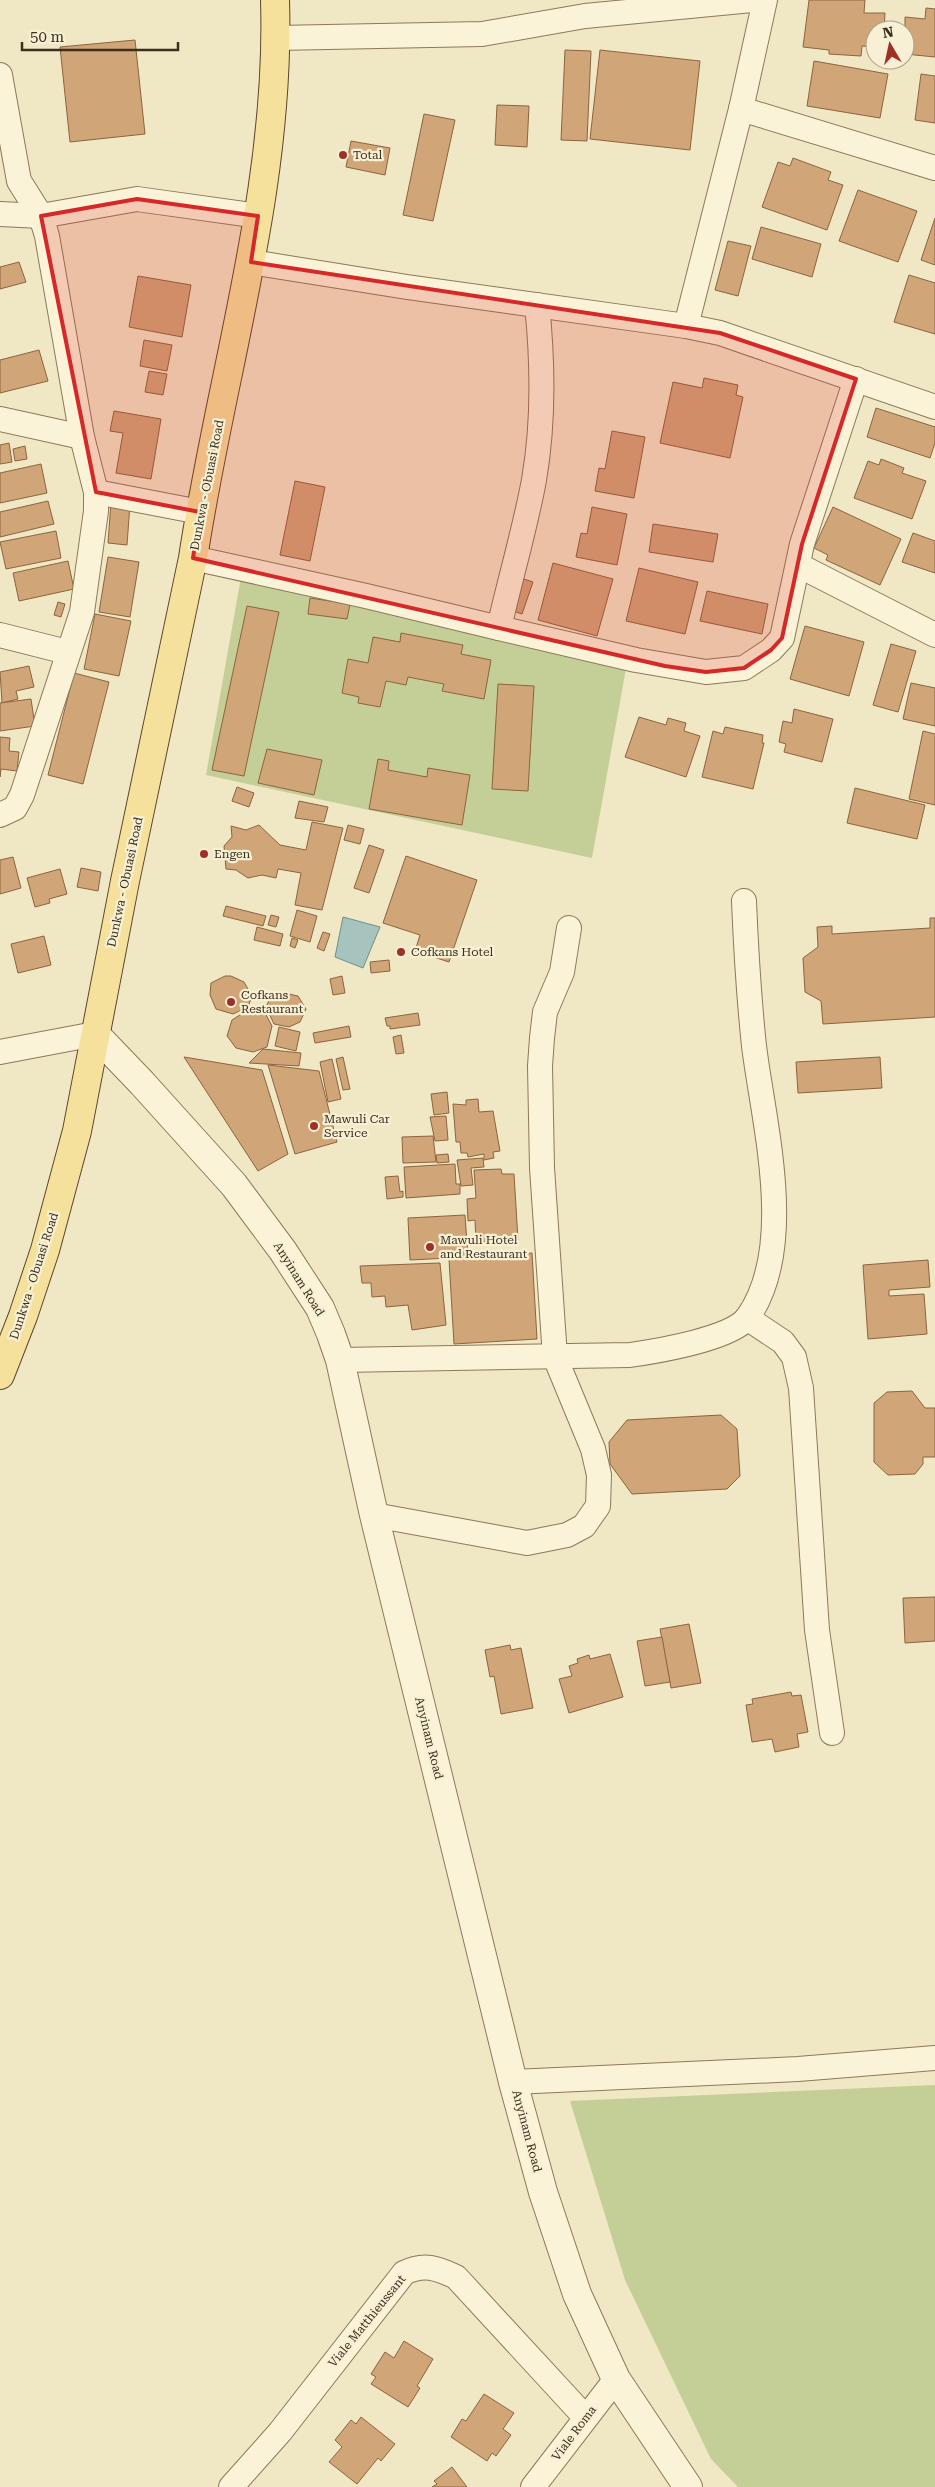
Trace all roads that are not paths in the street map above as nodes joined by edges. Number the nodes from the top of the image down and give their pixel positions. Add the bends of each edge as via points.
1 (275, 0) edge
2 (752, 0) edge
3 (765, 0) edge
4 (584, 8) edge
5 (276, 38) junction
6 (0, 75) edge
7 (741, 109) junction
8 (935, 168) edge
9 (0, 214) edge
10 (41, 216) junction
11 (258, 216) junction
12 (251, 262) junction
13 (537, 305) junction
14 (686, 326) junction
15 (856, 379) junction
16 (935, 407) edge
17 (0, 419) edge
18 (82, 437) junction
19 (96, 492) junction
20 (200, 512) junction
21 (193, 558) junction
22 (798, 565) junction
23 (498, 628) junction
24 (0, 635) edge
25 (935, 635) edge
26 (67, 652) junction
27 (0, 815) edge
28 (744, 902) dead end
29 (568, 928) dead end
30 (95, 1034) junction
31 (0, 1052) edge
32 (747, 1318) junction
33 (555, 1357) junction
34 (340, 1360) junction
35 (0, 1374) edge
36 (374, 1515) junction
37 (832, 1733) dead end
38 (935, 2058) edge
39 (513, 2082) junction
40 (616, 2380) junction
41 (585, 2417) junction
42 (231, 2487) edge
43 (533, 2487) edge
44 (688, 2487) edge

1 - 5 main road, Dunkwa - Obuasi Road
2 - 4 street
3 - 7 street
4 - 5 street via 482,34
5 - 11 main road, Dunkwa - Obuasi Road
6 - 10 street via 19,181
7 - 8 street
7 - 14 street
9 - 10 street
10 - 11 street via 143,200
10 - 18 street via 55,273
11 - 12 main road, Dunkwa - Obuasi Road
12 - 13 street
12 - 20 main road, Dunkwa - Obuasi Road
13 - 14 street
13 - 23 street via 542,390 534,481
14 - 15 street via 720,333
15 - 16 street
15 - 22 street via 817,493
17 - 18 street
18 - 19 street
19 - 20 street
19 - 26 street via 94,536 84,604
20 - 21 main road, Dunkwa - Obuasi Road
21 - 23 street
21 - 30 main road, Dunkwa - Obuasi Road
22 - 23 street via 782,638 772,650 744,668 706,672 665,666
22 - 25 street
24 - 26 street
26 - 27 street via 22,796 15,808
28 - 32 street via 747,972 775,1234 766,1280
29 - 33 street via 562,972 546,1012 540,1066 542,1168
30 - 31 street
30 - 34 street, Anyinam Road via 234,1185 320,1308
30 - 35 main road, Dunkwa - Obuasi Road via 78,1131 64,1182 23,1316
32 - 33 street via 706,1340 668,1350 630,1355
32 - 37 street via 783,1342 794,1357 802,1388 817,1630
33 - 34 street
33 - 36 street via 593,1449 599,1475 598,1506 584,1526 567,1535 527,1543
34 - 36 street, Anyinam Road
36 - 39 street, Anyinam Road
38 - 39 street via 798,2069
39 - 40 street, Anyinam Road via 577,2294
40 - 41 street, Viale Roma
40 - 44 street, Anyinam Road
41 - 42 street, Viale Matthieussant via 456,2277 438,2268 415,2268 404,2273 280,2432
41 - 43 street, Viale Roma

